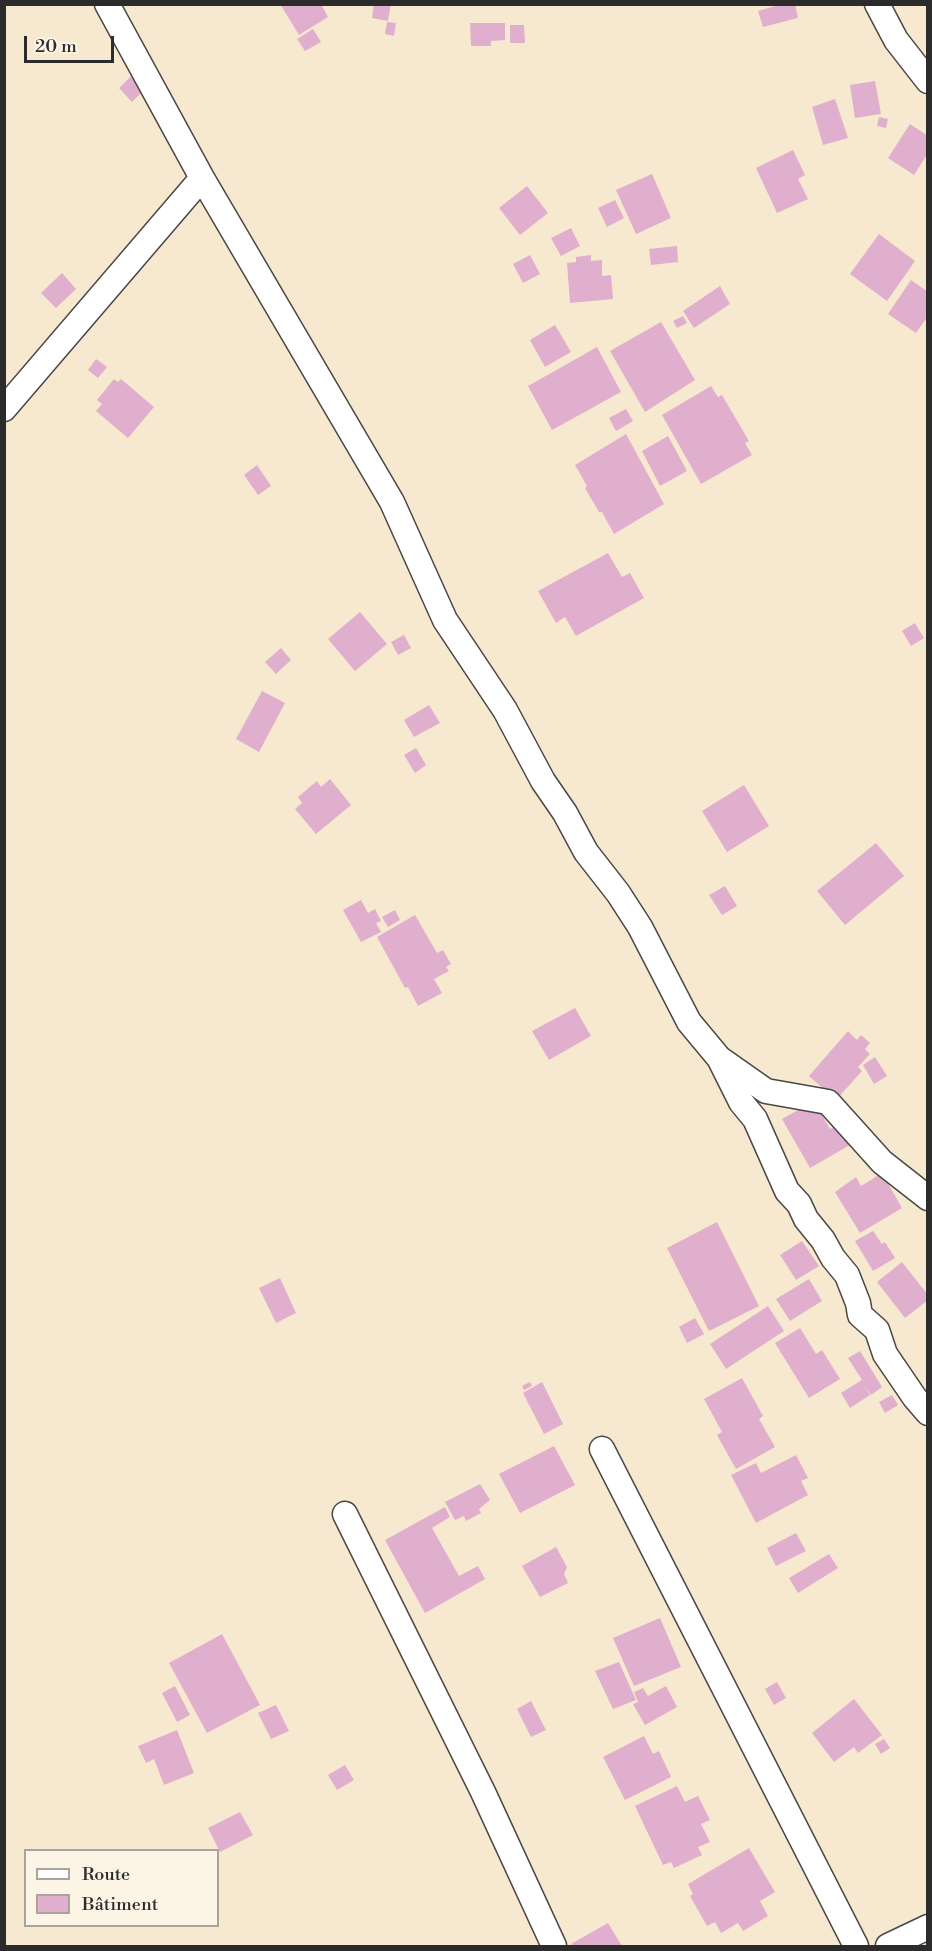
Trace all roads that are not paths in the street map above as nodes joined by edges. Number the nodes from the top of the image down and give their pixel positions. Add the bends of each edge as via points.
1 (107, 4) edge
2 (876, 4) edge
3 (927, 81) edge
4 (202, 178) junction
5 (4, 409) edge
6 (719, 1058) junction
7 (927, 1198) edge
8 (927, 1413) edge
9 (602, 1449) dead end
10 (345, 1514) dead end
11 (927, 1927) edge
12 (554, 1947) edge
13 (856, 1947) edge
14 (888, 1947) edge

1 - 4 street
2 - 3 street via 896,40
4 - 5 street
4 - 6 street via 392,502 445,620 505,710 586,852 640,927 689,1022
6 - 7 street via 766,1091 828,1102 882,1162
6 - 8 street via 741,1102 755,1119 787,1191 848,1275 860,1315 877,1330 885,1354
9 - 13 street
10 - 12 street via 483,1792
11 - 14 street

